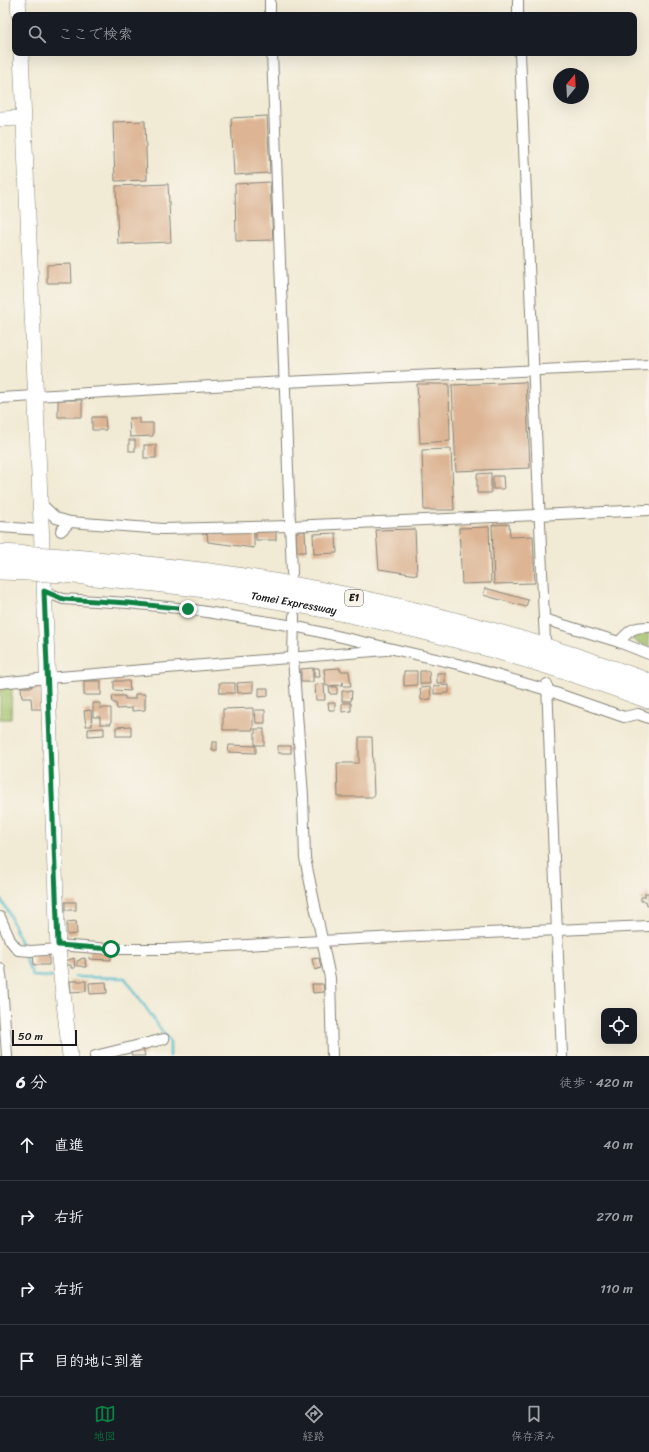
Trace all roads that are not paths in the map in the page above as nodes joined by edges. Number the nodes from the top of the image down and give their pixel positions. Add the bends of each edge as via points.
1 (18, 0) edge
2 (270, 0) edge
3 (518, 0) edge
4 (19, 12) edge
5 (270, 12) edge
6 (518, 12) edge
7 (21, 56) edge
8 (272, 56) edge
9 (520, 56) edge
10 (23, 118) junction
11 (0, 119) edge
12 (649, 365) edge
13 (533, 371) junction
14 (285, 382) junction
15 (35, 395) junction
16 (0, 398) edge
17 (40, 503) junction
18 (649, 510) edge
19 (540, 515) junction
20 (70, 522) junction
21 (290, 526) junction
22 (0, 527) edge
23 (61, 531) dead end
24 (0, 554) edge
25 (39, 563) junction
26 (0, 570) edge
27 (292, 573) dead end
28 (544, 619) junction
29 (294, 621) junction
30 (649, 627) edge
31 (545, 642) dead end
32 (619, 642) junction
33 (396, 650) junction
34 (649, 654) edge
35 (293, 658) junction
36 (47, 678) junction
37 (0, 683) edge
38 (639, 685) edge
39 (547, 687) junction
40 (649, 699) edge
41 (649, 718) edge
42 (0, 917) edge
43 (649, 926) edge
44 (557, 930) junction
45 (321, 941) junction
46 (58, 947) junction
47 (0, 968) edge
48 (164, 1040) dead end
49 (7, 1056) edge
50 (70, 1056) edge
51 (95, 1056) edge
52 (332, 1056) edge
53 (562, 1056) edge

1 - 4 street
2 - 5 street
3 - 6 street
7 - 10 street
8 - 14 street
9 - 13 street
10 - 11 street
10 - 15 street
12 - 13 street
13 - 14 street
13 - 19 street
14 - 15 street
14 - 21 street
15 - 16 street
15 - 17 street
17 - 20 street via 56,518
17 - 25 street
18 - 19 street
19 - 21 street
19 - 28 street
20 - 21 street via 163,529
20 - 23 street
21 - 27 street
22 - 25 street
24 - 25 highway, Tomei Expressway / E1
25 - 26 highway, Tomei Expressway / E1
25 - 29 street via 63,599 128,603
25 - 36 street
25 - 38 highway, Tomei Expressway / E1, bridge via 282,600 368,617
28 - 31 street
28 - 32 street
29 - 33 street
29 - 35 street
30 - 32 street via 636,627
32 - 34 street
33 - 35 street
33 - 39 street
35 - 36 street
35 - 45 street via 305,858
36 - 37 street
36 - 46 street
38 - 40 highway, Tomei Expressway / E1
39 - 41 street via 624,717 638,714
39 - 44 street
42 - 46 street via 10,940 18,950
43 - 44 street
44 - 45 street
44 - 53 street
45 - 46 street via 170,949
45 - 52 street via 330,978
46 - 50 street
47 - 49 street
48 - 51 street

